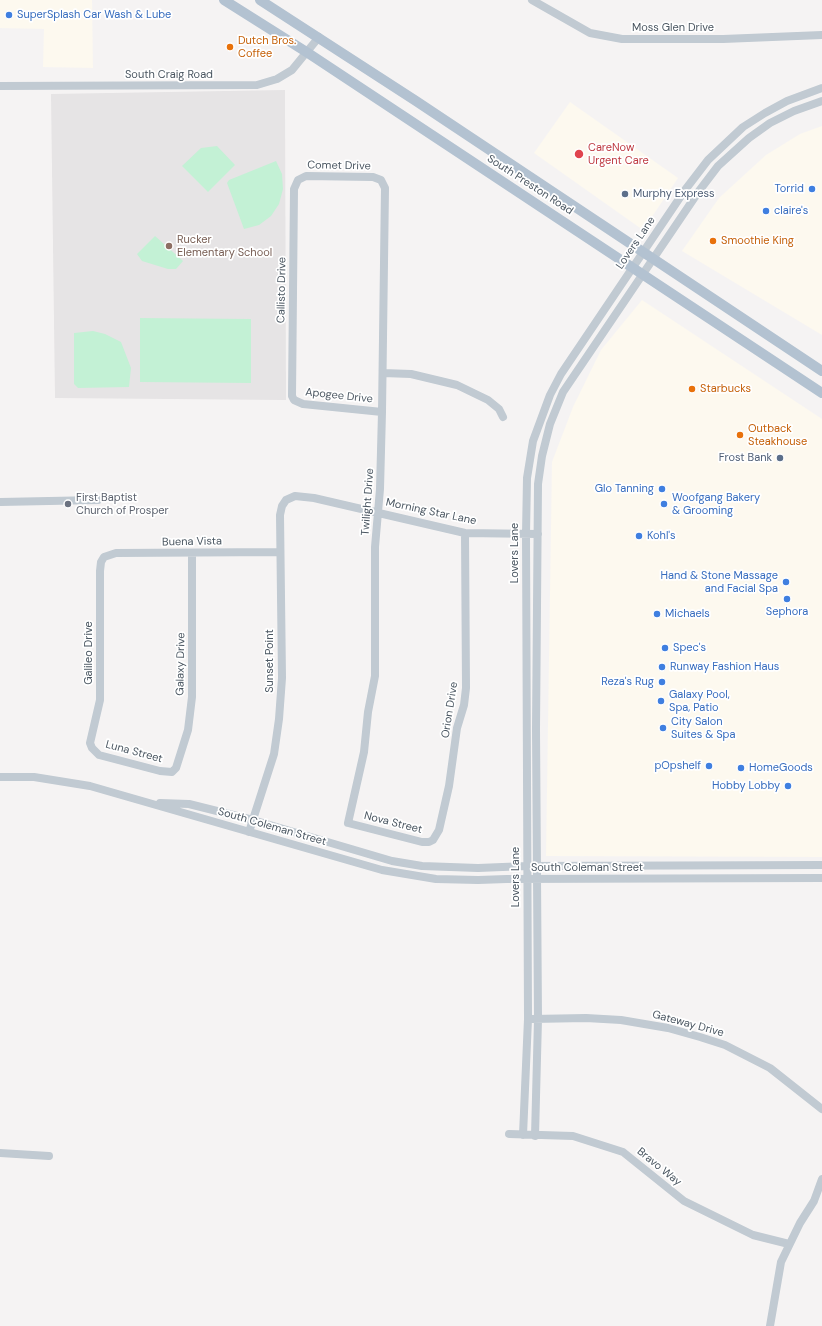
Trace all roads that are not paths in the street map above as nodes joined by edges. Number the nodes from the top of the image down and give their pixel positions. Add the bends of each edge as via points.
1 (224, 0) edge
2 (260, 0) edge
3 (532, 0) edge
4 (822, 35) edge
5 (319, 38) junction
6 (308, 53) junction
7 (0, 86) edge
8 (822, 88) edge
9 (822, 100) edge
10 (298, 180) joint
11 (381, 180) joint
12 (643, 253) junction
13 (654, 259) junction
14 (633, 267) junction
15 (643, 274) junction
16 (822, 371) edge
17 (383, 373) junction
18 (822, 393) edge
19 (294, 400) joint
20 (382, 412) junction
21 (503, 416) dead end
22 (98, 500) dead end
23 (286, 500) joint
24 (0, 502) edge
25 (379, 513) junction
26 (465, 533) junction
27 (526, 534) junction
28 (538, 534) junction
29 (280, 552) junction
30 (192, 553) junction
31 (104, 557) joint
32 (532, 729) junction
33 (92, 748) joint
34 (172, 772) joint
35 (0, 777) edge
36 (147, 803) junction
37 (253, 820) junction
38 (348, 823) joint
39 (249, 832) junction
40 (433, 840) joint
41 (678, 865) junction
42 (688, 865) junction
43 (822, 865) edge
44 (527, 866) junction
45 (536, 866) junction
46 (678, 878) junction
47 (688, 878) junction
48 (822, 878) edge
49 (527, 879) junction
50 (536, 879) junction
51 (528, 1019) junction
52 (538, 1019) junction
53 (822, 1109) edge
54 (509, 1134) dead end
55 (523, 1135) junction
56 (535, 1136) junction
57 (0, 1153) edge
58 (49, 1156) dead end
59 (822, 1179) edge
60 (822, 1197) edge
61 (814, 1201) junction
62 (789, 1244) junction
63 (770, 1326) edge

1 - 6 main road, South Preston Road
2 - 5 main road, South Preston Road
3 - 4 street, Moss Glen Drive via 590,33 622,39 723,39
5 - 6 street, South Craig Road
5 - 12 main road, South Preston Road
6 - 7 street, South Craig Road via 283,77 250,86
6 - 14 main road, South Preston Road
8 - 12 street, Lovers Lane via 801,94 776,106 743,127 720,147 697,173
9 - 13 street, Lovers Lane via 770,123 718,166
10 - 11 street, Comet Drive via 306,176 373,177
10 - 19 street, Callisto Drive via 294,189 291,390
11 - 17 street, Twilight Drive via 386,188
12 - 13 main road, South Preston Road
12 - 14 street, Lovers Lane
13 - 15 street, Lovers Lane
13 - 16 main road, South Preston Road
14 - 15 main road, South Preston Road
14 - 27 street, Lovers Lane via 561,374 550,395 532,449 527,478
15 - 18 main road, South Preston Road
15 - 28 street, Lovers Lane via 563,392 550,424 538,484
17 - 20 street, Twilight Drive
17 - 21 street via 411,374 457,384 488,400
19 - 20 street, Apogee Drive via 303,404
20 - 25 street, Twilight Drive
22 - 24 street
23 - 25 street, Morning Star Lane via 295,496 314,498
23 - 29 street, Sunset Point via 280,515
25 - 26 street, Morning Star Lane
25 - 38 street, Twilight Drive via 375,548 375,676 364,752
26 - 27 street, Morning Star Lane
26 - 40 street, Orion Drive via 466,688 457,728 449,786 439,830
27 - 28 street, Morning Star Lane
27 - 32 street, Lovers Lane
28 - 32 street, Lovers Lane
29 - 30 street, Buena Vista
29 - 37 street, Sunset Point via 282,678 279,719 274,754
30 - 31 street, Buena Vista via 116,553
30 - 34 street, Galaxy Drive via 192,698 188,730 180,760
31 - 33 street, Galileo Drive via 100,570 100,700
32 - 44 street, Lovers Lane
32 - 45 street, Lovers Lane
33 - 34 street, Luna Street via 99,755
35 - 36 street, South Coleman Street via 34,777 90,786
36 - 37 street, South Coleman Street via 189,804
36 - 39 street, South Coleman Street
37 - 39 street, Sunset Point
37 - 44 street, South Coleman Street via 392,861 422,866
38 - 40 street, Nova Street via 422,842
39 - 49 street, South Coleman Street via 382,870 436,879
41 - 42 street, South Coleman Street
41 - 45 street, South Coleman Street
41 - 46 street
42 - 43 street, South Coleman Street
42 - 47 street
44 - 45 street, South Coleman Street
44 - 49 street, Lovers Lane
45 - 50 street, Lovers Lane
46 - 47 street, South Coleman Street
46 - 50 street, South Coleman Street
47 - 48 street, South Coleman Street
49 - 50 street, South Coleman Street
49 - 51 street, Lovers Lane
50 - 52 street, Lovers Lane
51 - 52 street, Gateway Drive
51 - 55 street, Lovers Lane
52 - 53 street, Gateway Drive via 621,1020 668,1028 700,1037 725,1045 770,1068
52 - 56 street, Lovers Lane
54 - 55 street, Bravo Way
55 - 56 street, Bravo Way
56 - 62 street, Bravo Way via 573,1136 623,1152 684,1201 753,1235
57 - 58 street
59 - 61 street
60 - 61 street
61 - 62 street
62 - 63 street via 781,1262

